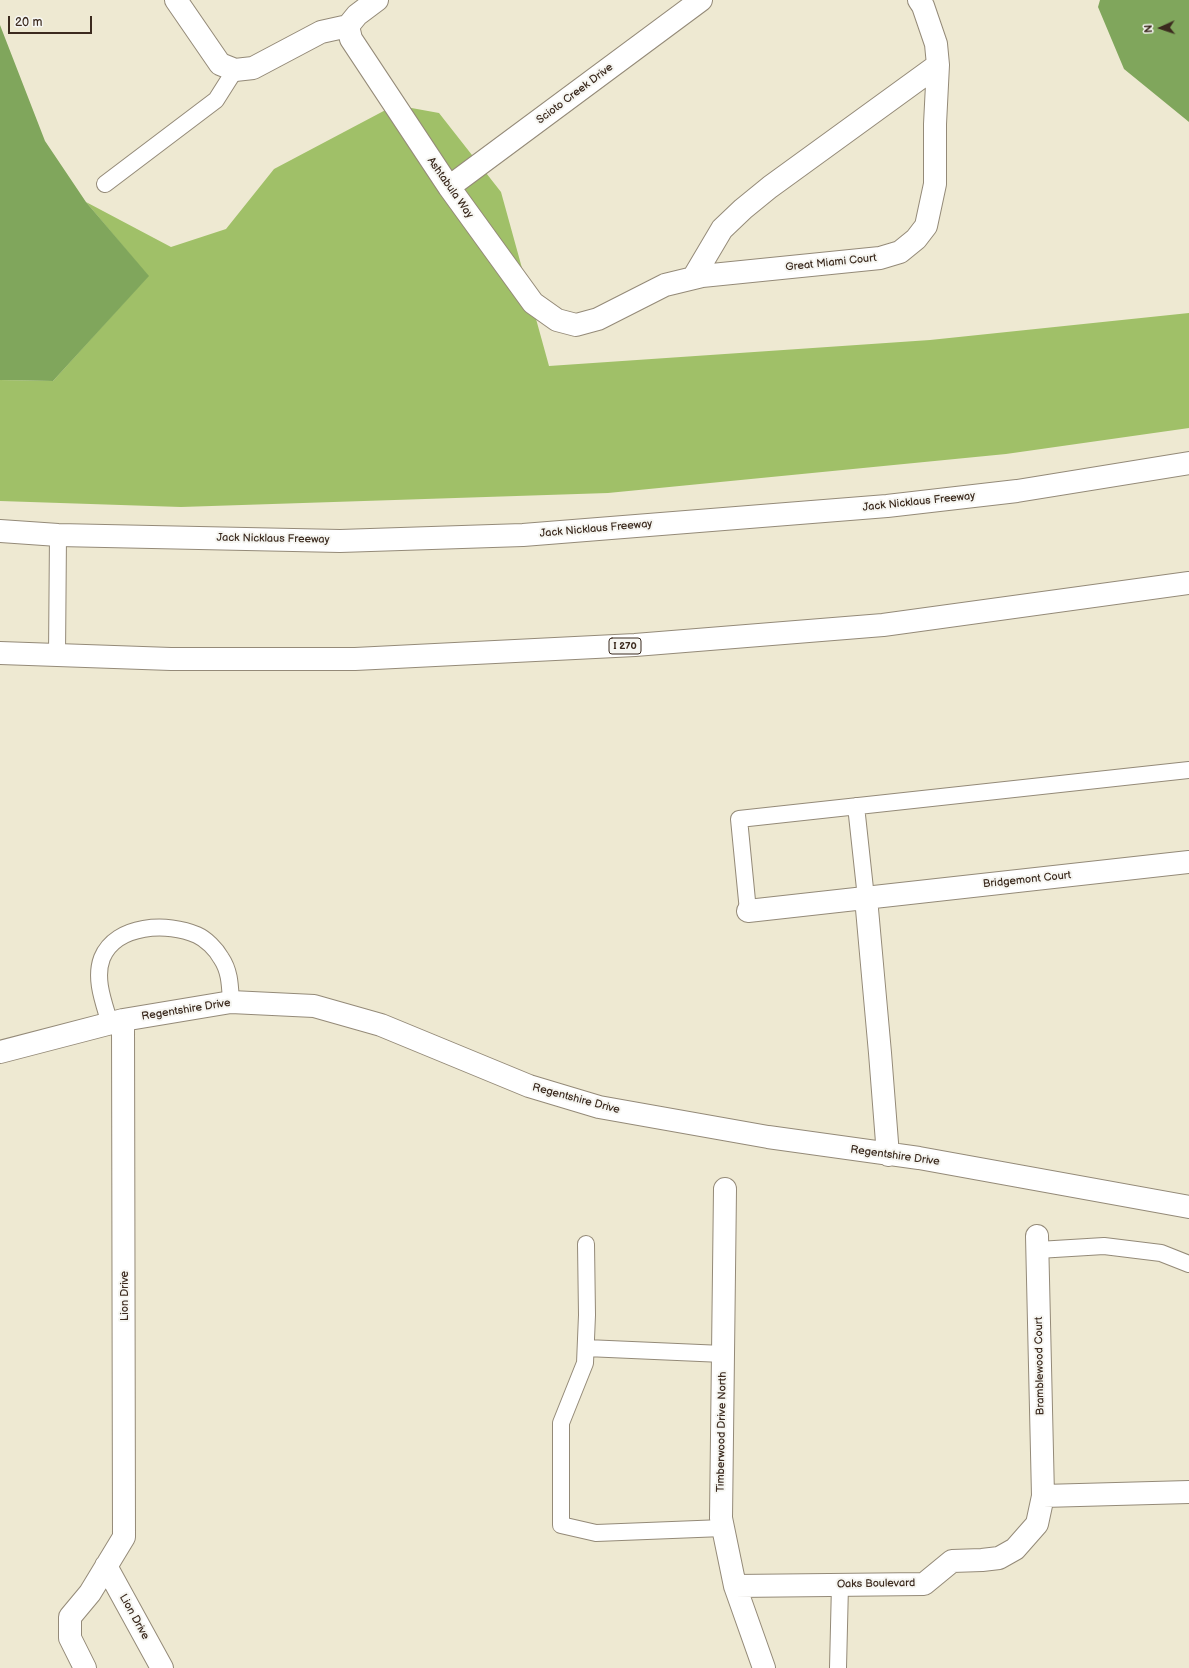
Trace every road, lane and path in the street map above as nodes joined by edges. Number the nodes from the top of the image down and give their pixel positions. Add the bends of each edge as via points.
1 (176, 0) edge
2 (378, 0) edge
3 (701, 0) edge
4 (919, 0) edge
5 (348, 26) junction
6 (938, 65) junction
7 (235, 70) junction
8 (105, 184) dead end
9 (449, 187) junction
10 (693, 278) junction
11 (576, 325) joint
12 (1189, 463) edge
13 (0, 531) edge
14 (58, 535) junction
15 (1189, 583) edge
16 (0, 653) edge
17 (57, 655) junction
18 (1189, 770) edge
19 (856, 806) junction
20 (1189, 862) edge
21 (866, 898) junction
22 (748, 912) joint
23 (231, 1002) junction
24 (116, 1022) junction
25 (0, 1052) edge
26 (888, 1155) junction
27 (725, 1189) dead end
28 (1189, 1207) edge
29 (1038, 1243) joint
30 (586, 1244) dead end
31 (1189, 1264) edge
32 (586, 1348) junction
33 (723, 1354) junction
34 (1189, 1492) edge
35 (1043, 1496) junction
36 (723, 1528) junction
37 (106, 1566) junction
38 (840, 1585) junction
39 (735, 1586) junction
40 (85, 1668) edge
41 (162, 1668) edge
42 (764, 1668) edge
43 (838, 1668) edge

1 - 7 main road via 220,64
2 - 5 main road via 357,15
3 - 9 main road, Scioto Creek Drive
4 - 6 main road, Great Miami Court via 936,44
5 - 7 main road via 321,32 253,68
5 - 9 main road, Ashtabula Way via 351,39
6 - 10 main road via 743,209 722,229
6 - 10 main road, Great Miami Court via 935,184 926,226 916,239 900,252 880,258
7 - 8 lane via 216,100
9 - 11 main road, Ashtabula Way via 533,303 557,320
10 - 11 main road, Great Miami Court via 664,285 598,319
12 - 14 main road, Jack Nicklaus Freeway via 1017,491 887,506 523,535 340,541
13 - 14 main road, Jack Nicklaus Freeway
14 - 17 lane
15 - 17 main road, I 270 via 883,625 635,645 355,659 171,659
16 - 17 main road, I 270
18 - 19 lane
19 - 21 lane
19 - 22 lane via 739,819
20 - 21 main road, Bridgemont Court
21 - 22 main road, Bridgemont Court
21 - 26 main road
23 - 24 main road, Regentshire Drive
23 - 24 lane via 227,968 209,944 198,935 181,930 144,928 112,944 102,958 100,990
23 - 26 main road, Regentshire Drive via 314,1006 381,1025 529,1086 599,1108
24 - 25 main road, Regentshire Drive
24 - 37 main road, Lion Drive via 124,1537
26 - 28 main road, Regentshire Drive via 919,1158
27 - 33 main road, Timberwood Drive North
29 - 31 lane via 1104,1246 1161,1253
29 - 35 main road, Bramblewood Court
30 - 32 lane
32 - 33 lane
32 - 36 lane via 585,1363 561,1423 561,1525 596,1533
33 - 36 main road, Timberwood Drive North
34 - 35 main road
35 - 38 main road, Oaks Boulevard via 1037,1524 1015,1549 999,1558 952,1561 924,1584
36 - 39 main road, Timberwood Drive North
37 - 40 main road, Lion Drive via 70,1617 70,1638
37 - 41 main road, Lion Drive
38 - 39 main road, Oaks Boulevard
38 - 43 lane
39 - 42 main road, Timberwood Drive North

